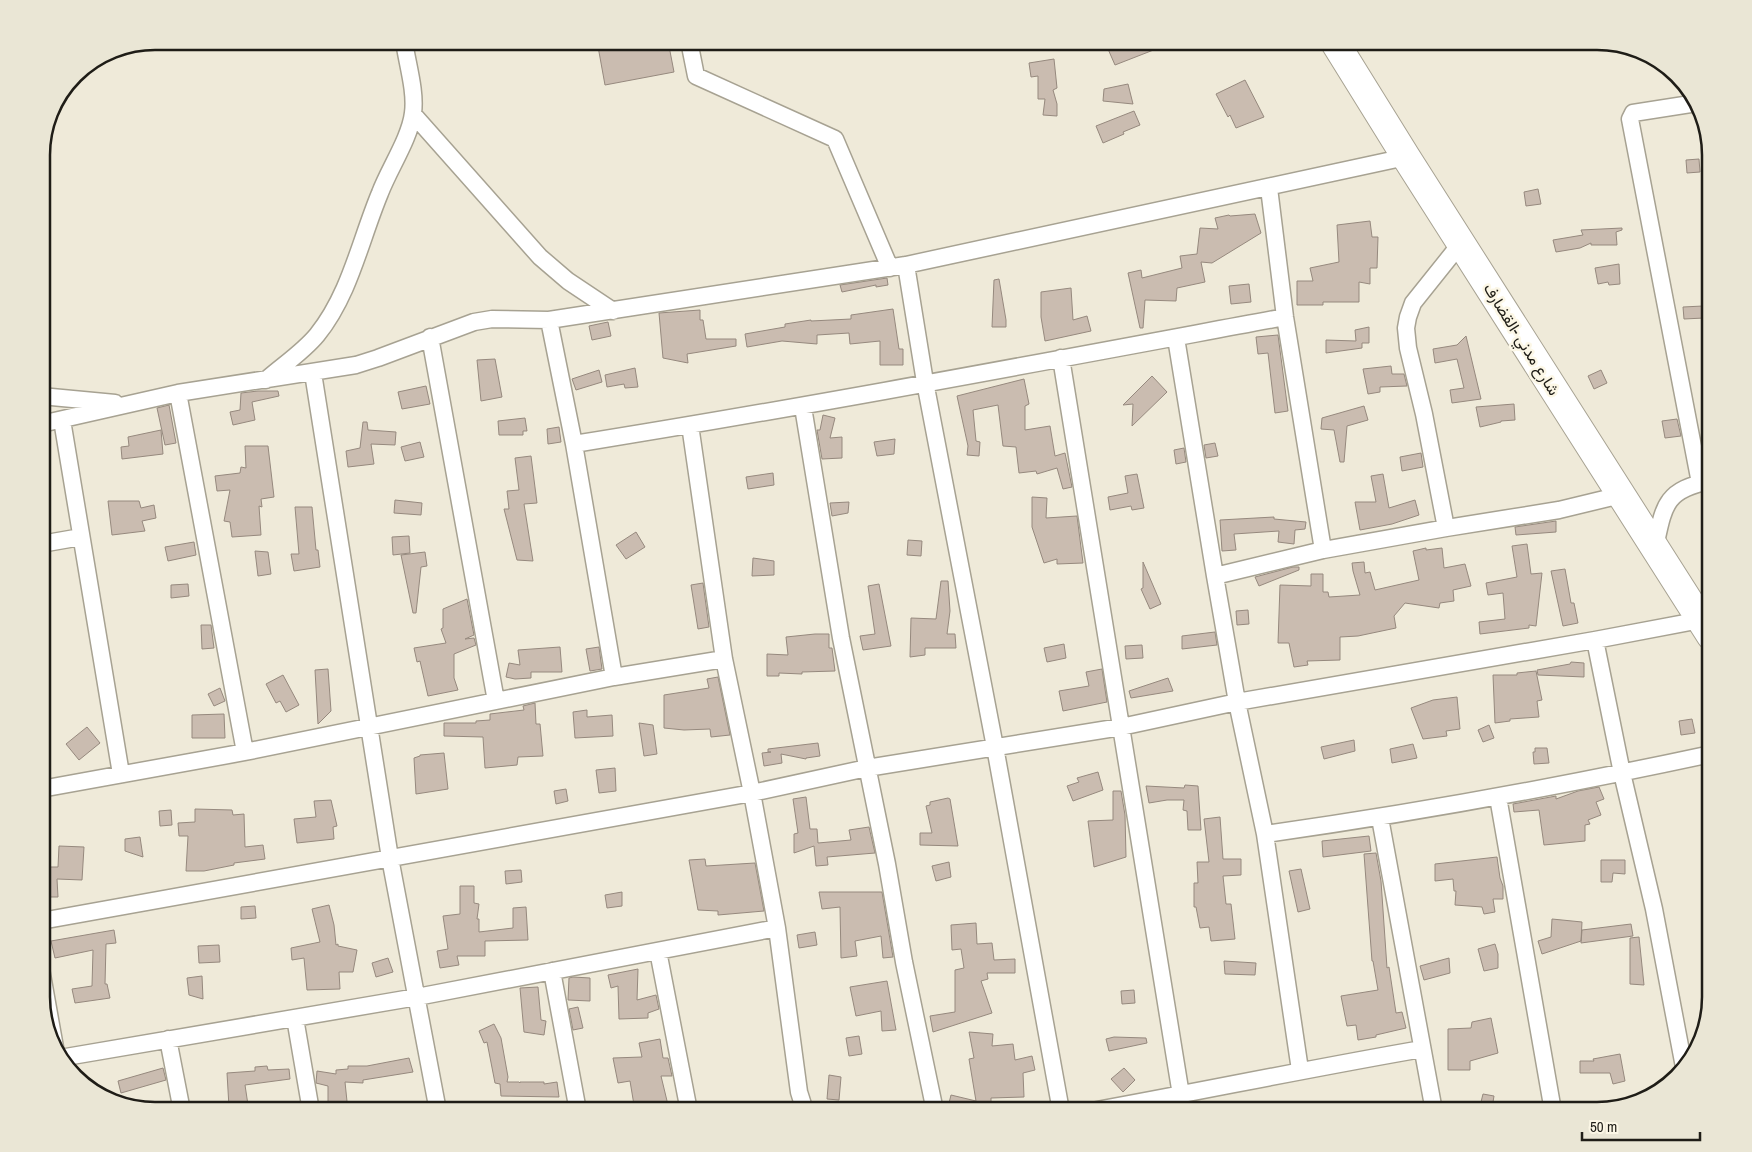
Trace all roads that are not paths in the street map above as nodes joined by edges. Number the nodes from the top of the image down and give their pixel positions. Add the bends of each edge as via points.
1 (405, 50) edge
2 (692, 50) edge
3 (1340, 50) edge
4 (1688, 104) edge
5 (413, 114) junction
6 (1406, 157) junction
7 (1269, 188) junction
8 (1461, 243) junction
9 (906, 265) junction
10 (890, 268) junction
11 (613, 311) junction
12 (1286, 317) junction
13 (549, 320) junction
14 (430, 337) junction
15 (1176, 338) junction
16 (1061, 358) junction
17 (312, 373) junction
18 (266, 380) junction
19 (925, 382) junction
20 (178, 393) junction
21 (50, 397) edge
22 (130, 404) junction
23 (803, 407) junction
24 (62, 420) junction
25 (50, 422) edge
26 (690, 425) junction
27 (574, 444) junction
28 (1702, 467) edge
29 (1702, 483) edge
30 (1621, 495) junction
31 (1446, 528) junction
32 (81, 537) junction
33 (50, 543) edge
34 (1655, 547) junction
35 (1323, 550) junction
36 (1215, 576) junction
37 (1702, 615) edge
38 (1702, 625) edge
39 (1595, 640) junction
40 (724, 659) junction
41 (614, 677) junction
42 (496, 701) junction
43 (1237, 702) junction
44 (369, 726) junction
45 (1121, 727) junction
46 (995, 746) junction
47 (244, 752) junction
48 (1702, 756) edge
49 (867, 768) junction
50 (1622, 773) junction
51 (121, 774) junction
52 (50, 787) edge
53 (752, 793) junction
54 (1498, 797) junction
55 (1380, 818) junction
56 (1266, 834) junction
57 (390, 858) junction
58 (50, 920) edge
59 (777, 928) junction
60 (658, 951) junction
61 (552, 971) junction
62 (417, 997) junction
63 (295, 1018) junction
64 (168, 1039) junction
65 (1422, 1049) junction
66 (69, 1056) edge
67 (1682, 1057) edge
68 (1300, 1070) junction
69 (1181, 1095) junction
70 (180, 1102) edge
71 (309, 1102) edge
72 (436, 1102) edge
73 (576, 1102) edge
74 (688, 1102) edge
75 (802, 1102) edge
76 (933, 1102) edge
77 (1059, 1102) edge
78 (1142, 1102) edge
79 (1432, 1102) edge
80 (1551, 1102) edge

1 - 5 street
2 - 10 street via 696,76 835,139
3 - 6 highway, شارع مدني -القضارف
4 - 28 street via 1633,113 1630,119
5 - 11 street via 540,257 568,281
5 - 18 street via 350,278 333,311 317,335
6 - 7 street
6 - 8 highway, شارع مدني -القضارف
7 - 9 street
7 - 12 street
8 - 30 highway, شارع مدني -القضارف
8 - 31 street via 1413,303 1406,328
9 - 10 street
9 - 19 street
10 - 11 street
11 - 13 street
12 - 15 street
12 - 35 street
13 - 14 street via 492,319
13 - 27 street
14 - 17 street via 371,360
14 - 42 street
15 - 16 street
15 - 36 street
16 - 19 street
16 - 45 street
17 - 18 street
17 - 44 street
18 - 20 street
19 - 23 street
19 - 46 street
20 - 22 street
20 - 47 street
21 - 22 street
22 - 24 street
23 - 26 street
23 - 49 street via 840,638
24 - 25 street
24 - 32 street
26 - 27 street
26 - 40 street
27 - 41 street
29 - 34 street via 1671,498
30 - 31 street via 1559,510
30 - 34 highway, شارع مدني -القضارف
31 - 35 street
32 - 33 street
32 - 51 street
34 - 37 highway, شارع مدني -القضارف
35 - 36 street
36 - 43 street
38 - 39 street
39 - 43 street
39 - 50 street
40 - 41 street
40 - 53 street
41 - 42 street
42 - 44 street
43 - 45 street
43 - 56 street
44 - 47 street
44 - 57 street
45 - 46 street
45 - 69 street
46 - 49 street
46 - 77 street
47 - 51 street
48 - 50 street
49 - 53 street
49 - 76 street
50 - 54 street
50 - 67 street via 1654,909
51 - 52 street
53 - 57 street
53 - 59 street
54 - 55 street
54 - 80 street
55 - 56 street
55 - 65 street
56 - 68 street
57 - 58 street
57 - 62 street
59 - 60 street
59 - 75 street
60 - 61 street
60 - 74 street
61 - 62 street
61 - 73 street
62 - 63 street
62 - 72 street
63 - 64 street
63 - 71 street
64 - 66 street
64 - 70 street
65 - 68 street
65 - 79 street
68 - 69 street
69 - 78 street

